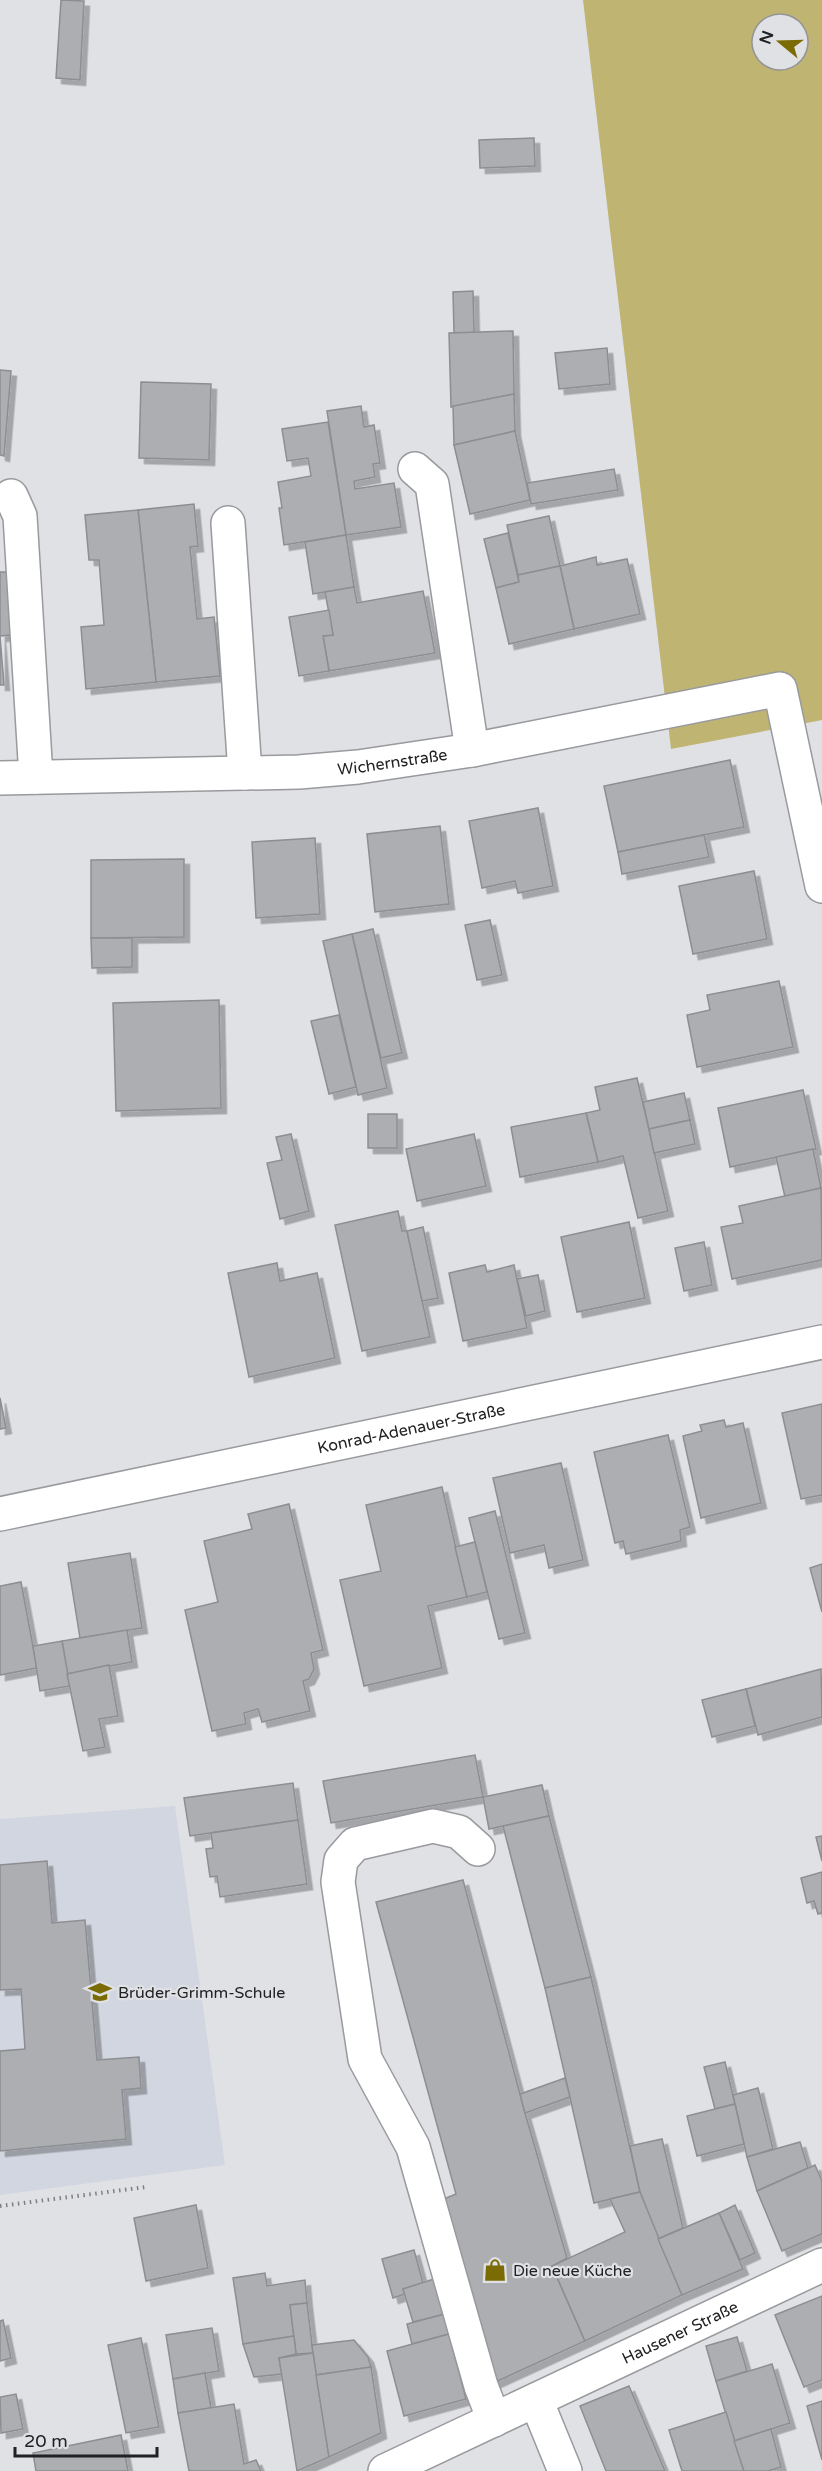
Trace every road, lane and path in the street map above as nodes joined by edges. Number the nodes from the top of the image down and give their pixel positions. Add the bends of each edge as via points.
1 (415, 469) dead end
2 (11, 496) dead end
3 (228, 523) dead end
4 (472, 750) junction
5 (245, 772) junction
6 (36, 777) junction
7 (0, 778) edge
8 (822, 886) edge
9 (822, 1342) edge
10 (0, 1514) edge
11 (478, 1849) dead end
12 (146, 2187) dead end
13 (0, 2206) edge
14 (822, 2265) edge
15 (536, 2400) junction
16 (494, 2420) junction
17 (385, 2471) edge
18 (565, 2471) edge

1 - 4 street via 432,484
2 - 6 street via 20,516
3 - 5 street
4 - 5 street, Wichernstraße via 358,767
4 - 8 street, Wichernstraße via 780,689
5 - 6 street, Wichernstraße
6 - 7 street, Wichernstraße
9 - 10 street, Konrad-Adenauer-Straße
11 - 16 street via 459,1832 433,1826 356,1844 341,1860 338,1882 365,2059 413,2147
12 - 13 path
14 - 15 street, Hausener Straße
15 - 16 street, Hausener Straße
15 - 18 street
16 - 17 street, Hausener Straße

